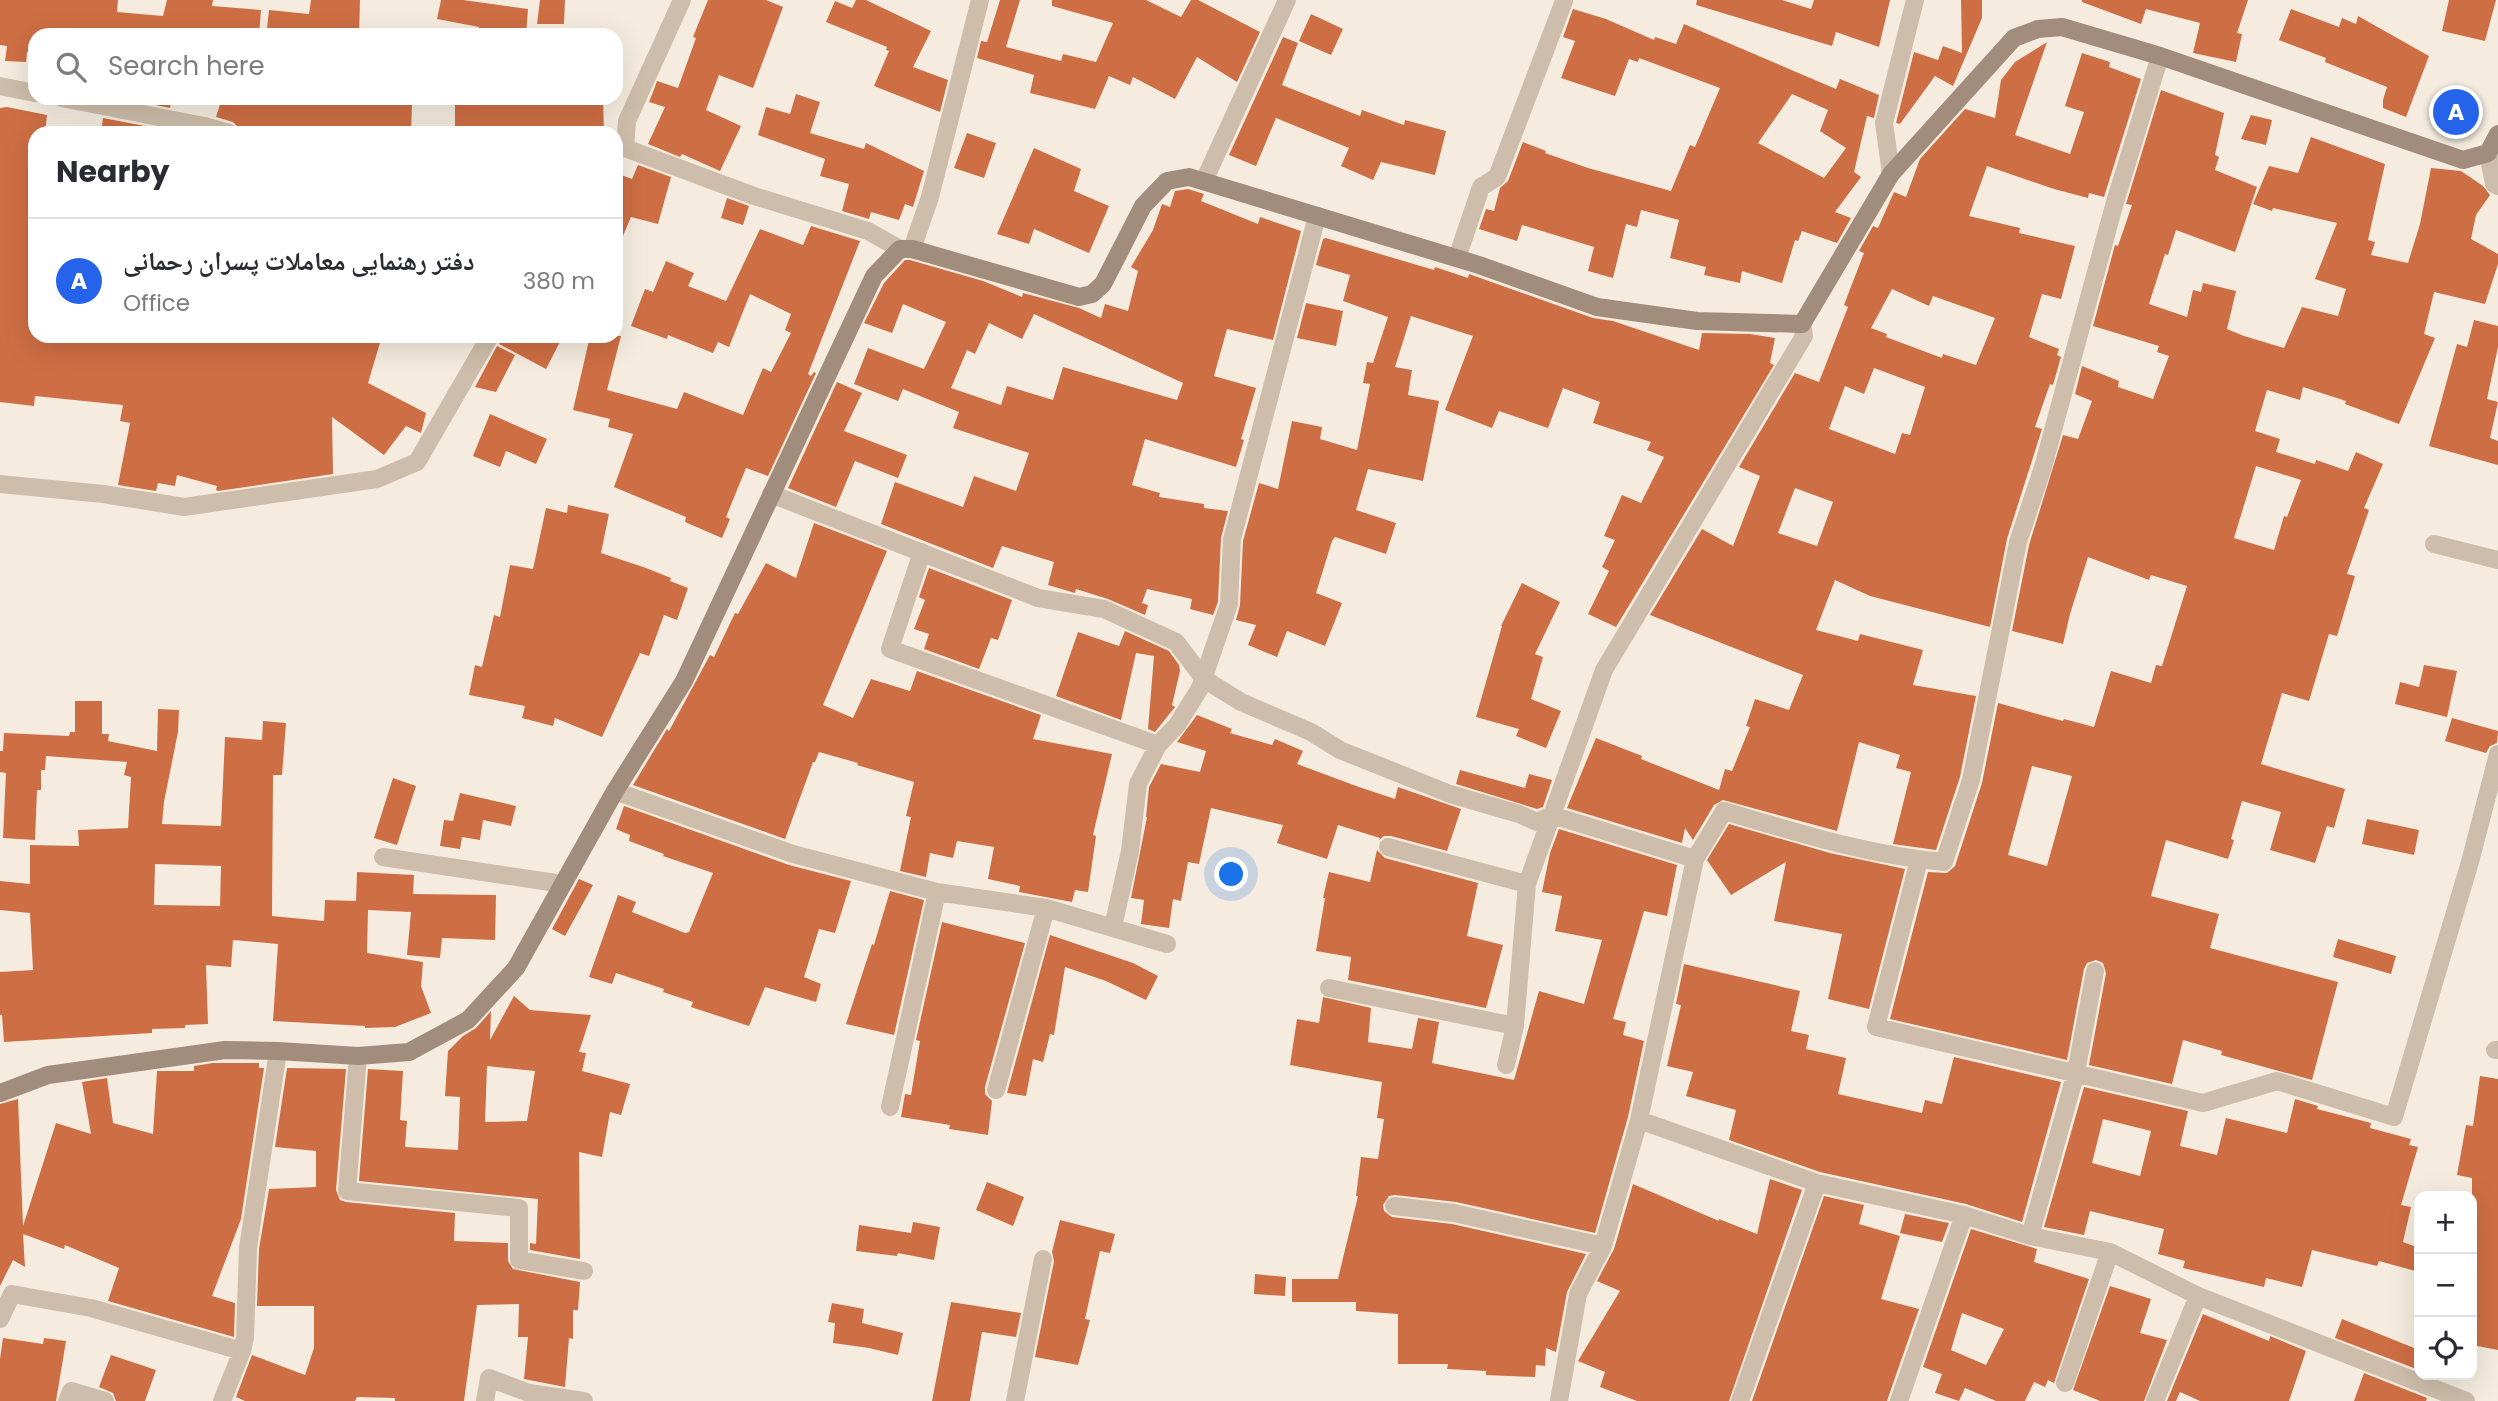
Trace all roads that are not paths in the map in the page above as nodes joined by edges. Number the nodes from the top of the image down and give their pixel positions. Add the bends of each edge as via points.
1 (682, 0) edge
2 (980, 0) edge
3 (1287, 0) edge
4 (1914, 0) edge
5 (1564, 1) edge
6 (2160, 56) junction
7 (0, 86) edge
8 (28, 92) edge
9 (98, 105) edge
10 (204, 126) edge
11 (2498, 134) edge
12 (623, 136) edge
13 (623, 149) edge
14 (2488, 153) junction
15 (1891, 174) junction
16 (1204, 181) junction
17 (2498, 186) edge
18 (1317, 216) junction
19 (906, 249) junction
20 (1457, 258) junction
21 (1802, 324) junction
22 (486, 343) edge
23 (0, 484) edge
24 (771, 494) junction
25 (2434, 544) dead end
26 (922, 552) junction
27 (2498, 560) edge
28 (1204, 678) junction
29 (1158, 745) junction
30 (2498, 754) edge
31 (615, 791) junction
32 (1552, 815) junction
33 (1388, 847) dead end
34 (383, 857) dead end
35 (1695, 859) junction
36 (1919, 860) junction
37 (563, 884) junction
38 (1527, 884) junction
39 (937, 892) junction
40 (1046, 908) junction
41 (1113, 927) junction
42 (1167, 944) dead end
43 (2095, 971) dead end
44 (1329, 988) dead end
45 (1515, 1026) junction
46 (278, 1051) junction
47 (358, 1056) junction
48 (1506, 1065) dead end
49 (2076, 1072) junction
50 (996, 1090) dead end
51 (0, 1093) edge
52 (890, 1107) dead end
53 (1639, 1120) junction
54 (1817, 1183) junction
55 (1394, 1206) dead end
56 (1964, 1215) junction
57 (2030, 1236) junction
58 (1603, 1246) junction
59 (2110, 1252) junction
60 (1043, 1259) dead end
61 (584, 1271) dead end
62 (2198, 1296) junction
63 (0, 1319) edge
64 (242, 1351) junction
65 (2065, 1383) dead end
66 (67, 1401) edge
67 (105, 1401) edge
68 (222, 1401) edge
69 (485, 1401) edge
70 (584, 1401) edge
71 (1015, 1401) edge
72 (1559, 1401) edge
73 (1740, 1401) edge
74 (1899, 1401) edge
75 (2155, 1401) edge
76 (2466, 1401) edge

1 - 12 street
2 - 19 street via 930,197
3 - 16 street
4 - 15 street via 1884,123
5 - 20 street via 1497,177 1481,187
6 - 14 main road via 2463,160
6 - 15 main road via 2062,27 2014,38
6 - 36 street via 2018,541 1971,780 1944,862
7 - 8 street
9 - 10 street
11 - 14 main road
13 - 19 street via 868,231
14 - 17 street
15 - 21 main road
16 - 18 main road
16 - 19 main road via 1189,177 1167,181 1143,206 1103,284 1092,295 1079,298
18 - 20 main road
18 - 28 street via 1232,539 1229,604
19 - 24 main road via 874,275
20 - 21 main road via 1597,307 1697,321
21 - 32 street via 1804,336 1604,670
22 - 23 street via 417,462 377,479 184,507
24 - 26 street
24 - 31 main road via 684,681
25 - 27 street
26 - 28 street via 1038,598 1104,609 1176,642
26 - 29 street via 890,649
28 - 29 street via 1177,725
28 - 32 street via 1241,702 1311,732 1340,750 1450,794 1537,822
29 - 41 street via 1138,784 1130,851
30 - 49 street via 2394,1117 2277,1081 2203,1103
31 - 37 main road
31 - 39 street via 793,854
32 - 35 street
32 - 38 street
33 - 38 street
34 - 37 street
35 - 36 street via 1724,811
35 - 53 street
36 - 49 street via 1876,1027
37 - 47 main road via 516,968 468,1020 409,1052
38 - 45 street
39 - 40 street
39 - 52 street
40 - 41 street
40 - 50 street
41 - 42 street
43 - 49 street
44 - 45 street
45 - 48 street
46 - 47 main road
46 - 51 main road via 225,1050 48,1075
46 - 64 street via 248,1248
47 - 61 street via 346,1191 519,1208 519,1260
49 - 57 street
53 - 54 street
53 - 58 street
54 - 56 street
54 - 73 street
55 - 58 street via 1454,1213
56 - 57 street
56 - 74 street
57 - 59 street
58 - 72 street via 1578,1294
59 - 62 street
59 - 65 street
60 - 71 street
62 - 75 street
62 - 76 street
63 - 64 street via 12,1294 91,1308
64 - 68 street
66 - 67 street via 71,1391
69 - 70 street via 489,1378 529,1393

